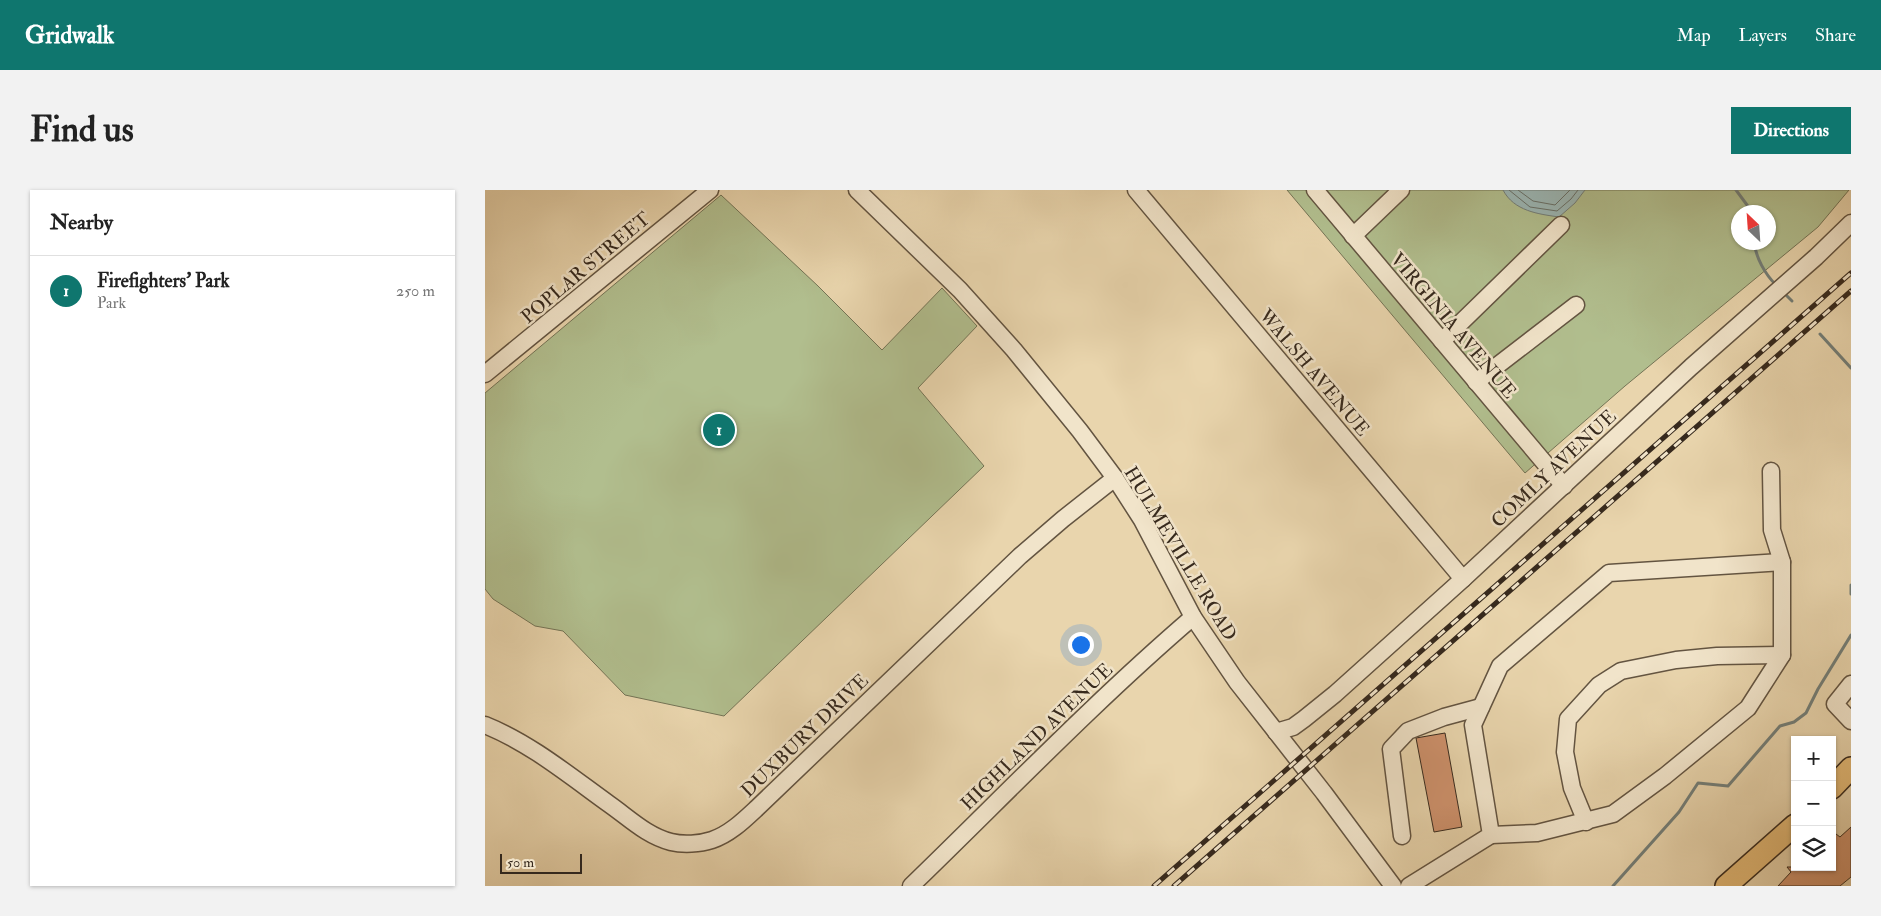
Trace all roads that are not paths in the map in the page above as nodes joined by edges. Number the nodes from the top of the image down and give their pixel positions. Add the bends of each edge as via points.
1 (710, 190) edge
2 (857, 190) edge
3 (1315, 190) edge
4 (1401, 190) edge
5 (1141, 192) edge
6 (1851, 223) edge
7 (1561, 225) dead end
8 (1353, 236) junction
9 (1576, 305) dead end
10 (1442, 341) junction
11 (485, 374) edge
12 (1476, 382) junction
13 (1771, 471) dead end
14 (1115, 478) junction
15 (1564, 486) junction
16 (1782, 562) junction
17 (1463, 579) junction
18 (1193, 617) junction
19 (1782, 656) junction
20 (1851, 684) edge
21 (1481, 707) junction
22 (1851, 721) edge
23 (485, 724) edge
24 (1276, 732) junction
25 (1851, 768) edge
26 (1836, 784) edge
27 (1586, 822) junction
28 (1794, 826) edge
29 (1491, 835) junction
30 (1402, 836) dead end
31 (911, 886) edge
32 (1393, 886) edge
33 (1409, 886) edge
34 (1726, 886) edge

1 - 11 street, POPLAR STREET
2 - 14 street, HULMEVILLE ROAD via 986,318
3 - 8 street, VIRGINIA AVENUE
4 - 8 street
5 - 17 street, WALSH AVENUE
6 - 15 street, COMLY AVENUE via 1691,366
7 - 10 street
8 - 10 street, VIRGINIA AVENUE
9 - 12 street
10 - 12 street, VIRGINIA AVENUE
12 - 15 street, VIRGINIA AVENUE
13 - 16 street via 1772,530
14 - 18 street, HULMEVILLE ROAD via 1142,520
14 - 23 street, DUXBURY DRIVE via 1020,556 758,807 731,831 712,840 672,843 648,832 554,764
15 - 17 street, COMLY AVENUE
16 - 19 street
16 - 21 street via 1609,573 1500,666
17 - 24 street, COMLY AVENUE via 1312,713 1293,726
18 - 24 street, HULMEVILLE ROAD
18 - 31 street, HIGHLAND AVENUE via 1094,707
19 - 27 street via 1748,708 1613,814
19 - 27 street via 1676,660 1621,671 1599,685 1568,719 1565,752 1572,788
20 - 22 street via 1835,704
21 - 29 street via 1473,725
21 - 30 street via 1408,731 1391,749
24 - 32 street, HULMEVILLE ROAD
25 - 26 main road
27 - 29 street via 1537,833
28 - 34 main road
29 - 33 street

